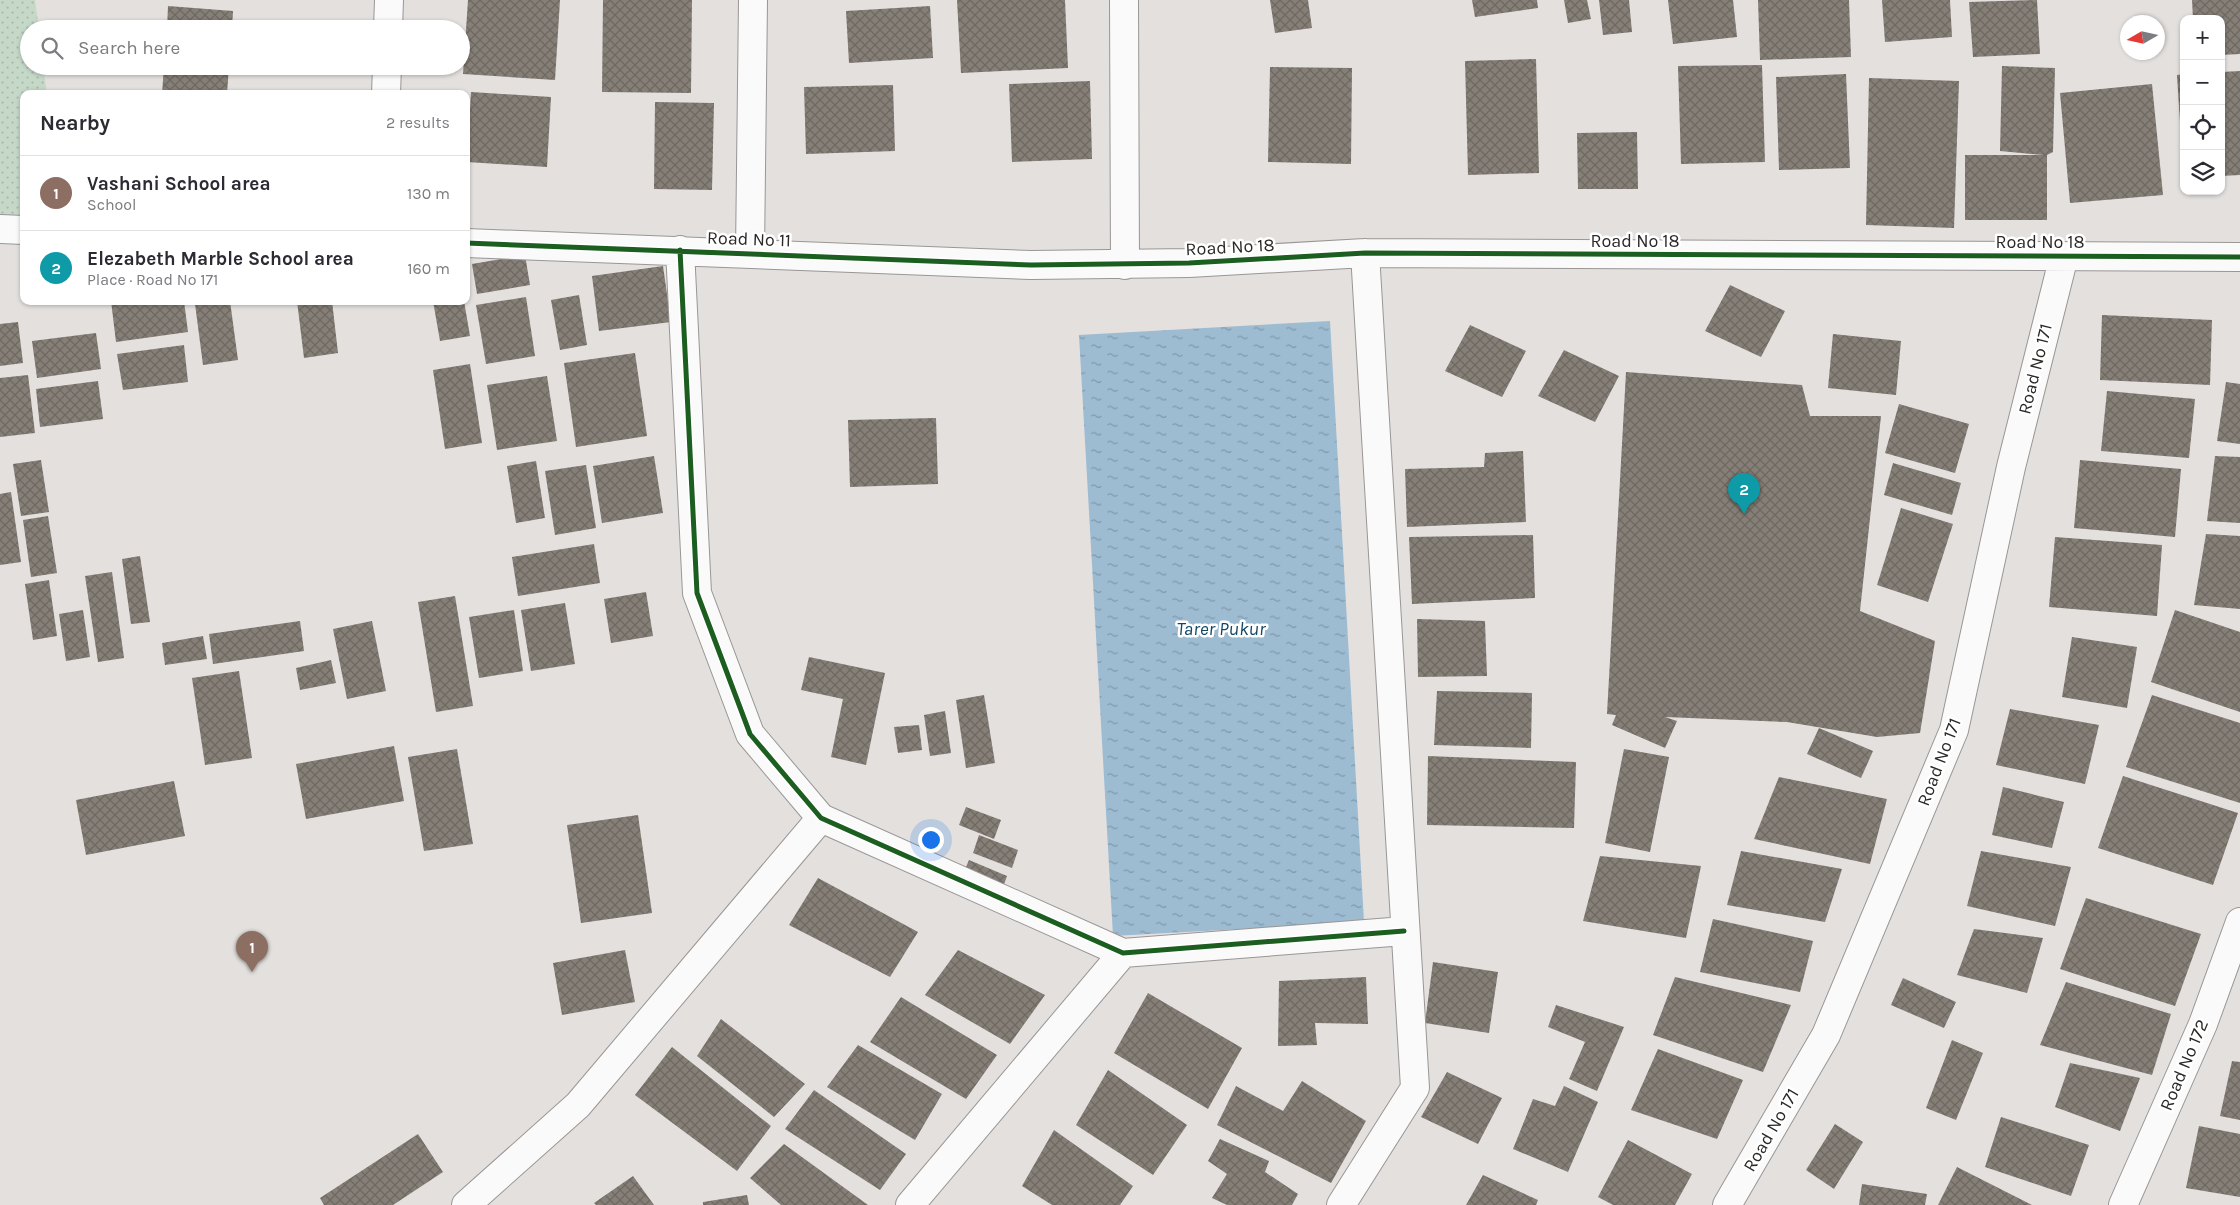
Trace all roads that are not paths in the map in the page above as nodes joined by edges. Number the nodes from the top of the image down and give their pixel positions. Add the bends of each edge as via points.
1 (389, 0) edge
2 (752, 0) edge
3 (1124, 0) edge
4 (388, 20) edge
5 (387, 75) edge
6 (386, 90) edge
7 (0, 229) edge
8 (20, 230) edge
9 (470, 242) edge
10 (680, 250) junction
11 (750, 253) junction
12 (1365, 254) junction
13 (2064, 256) junction
14 (2240, 258) edge
15 (1031, 265) joint
16 (1126, 265) junction
17 (821, 818) junction
18 (2240, 922) edge
19 (1404, 930) junction
20 (1123, 954) junction
21 (1351, 1202) edge
22 (466, 1205) edge
23 (910, 1205) edge
24 (1727, 1205) edge
25 (2123, 1205) edge

1 - 4 street
2 - 11 street
3 - 16 street
5 - 6 street
7 - 8 street
9 - 10 street, Road No 11
10 - 11 street, Road No 11
10 - 17 street via 697,593 750,734
11 - 15 street, Road No 11
12 - 13 street, Road No 18
12 - 16 street, Road No 18
12 - 19 street
13 - 14 street, Road No 18
13 - 24 street, Road No 171 via 2011,467 1954,730 1826,1035
15 - 16 street, Road No 18
17 - 20 street
17 - 22 street via 578,1105
18 - 25 street, Road No 172 via 2203,1024
19 - 20 street
19 - 21 street via 1415,1088
20 - 23 street

